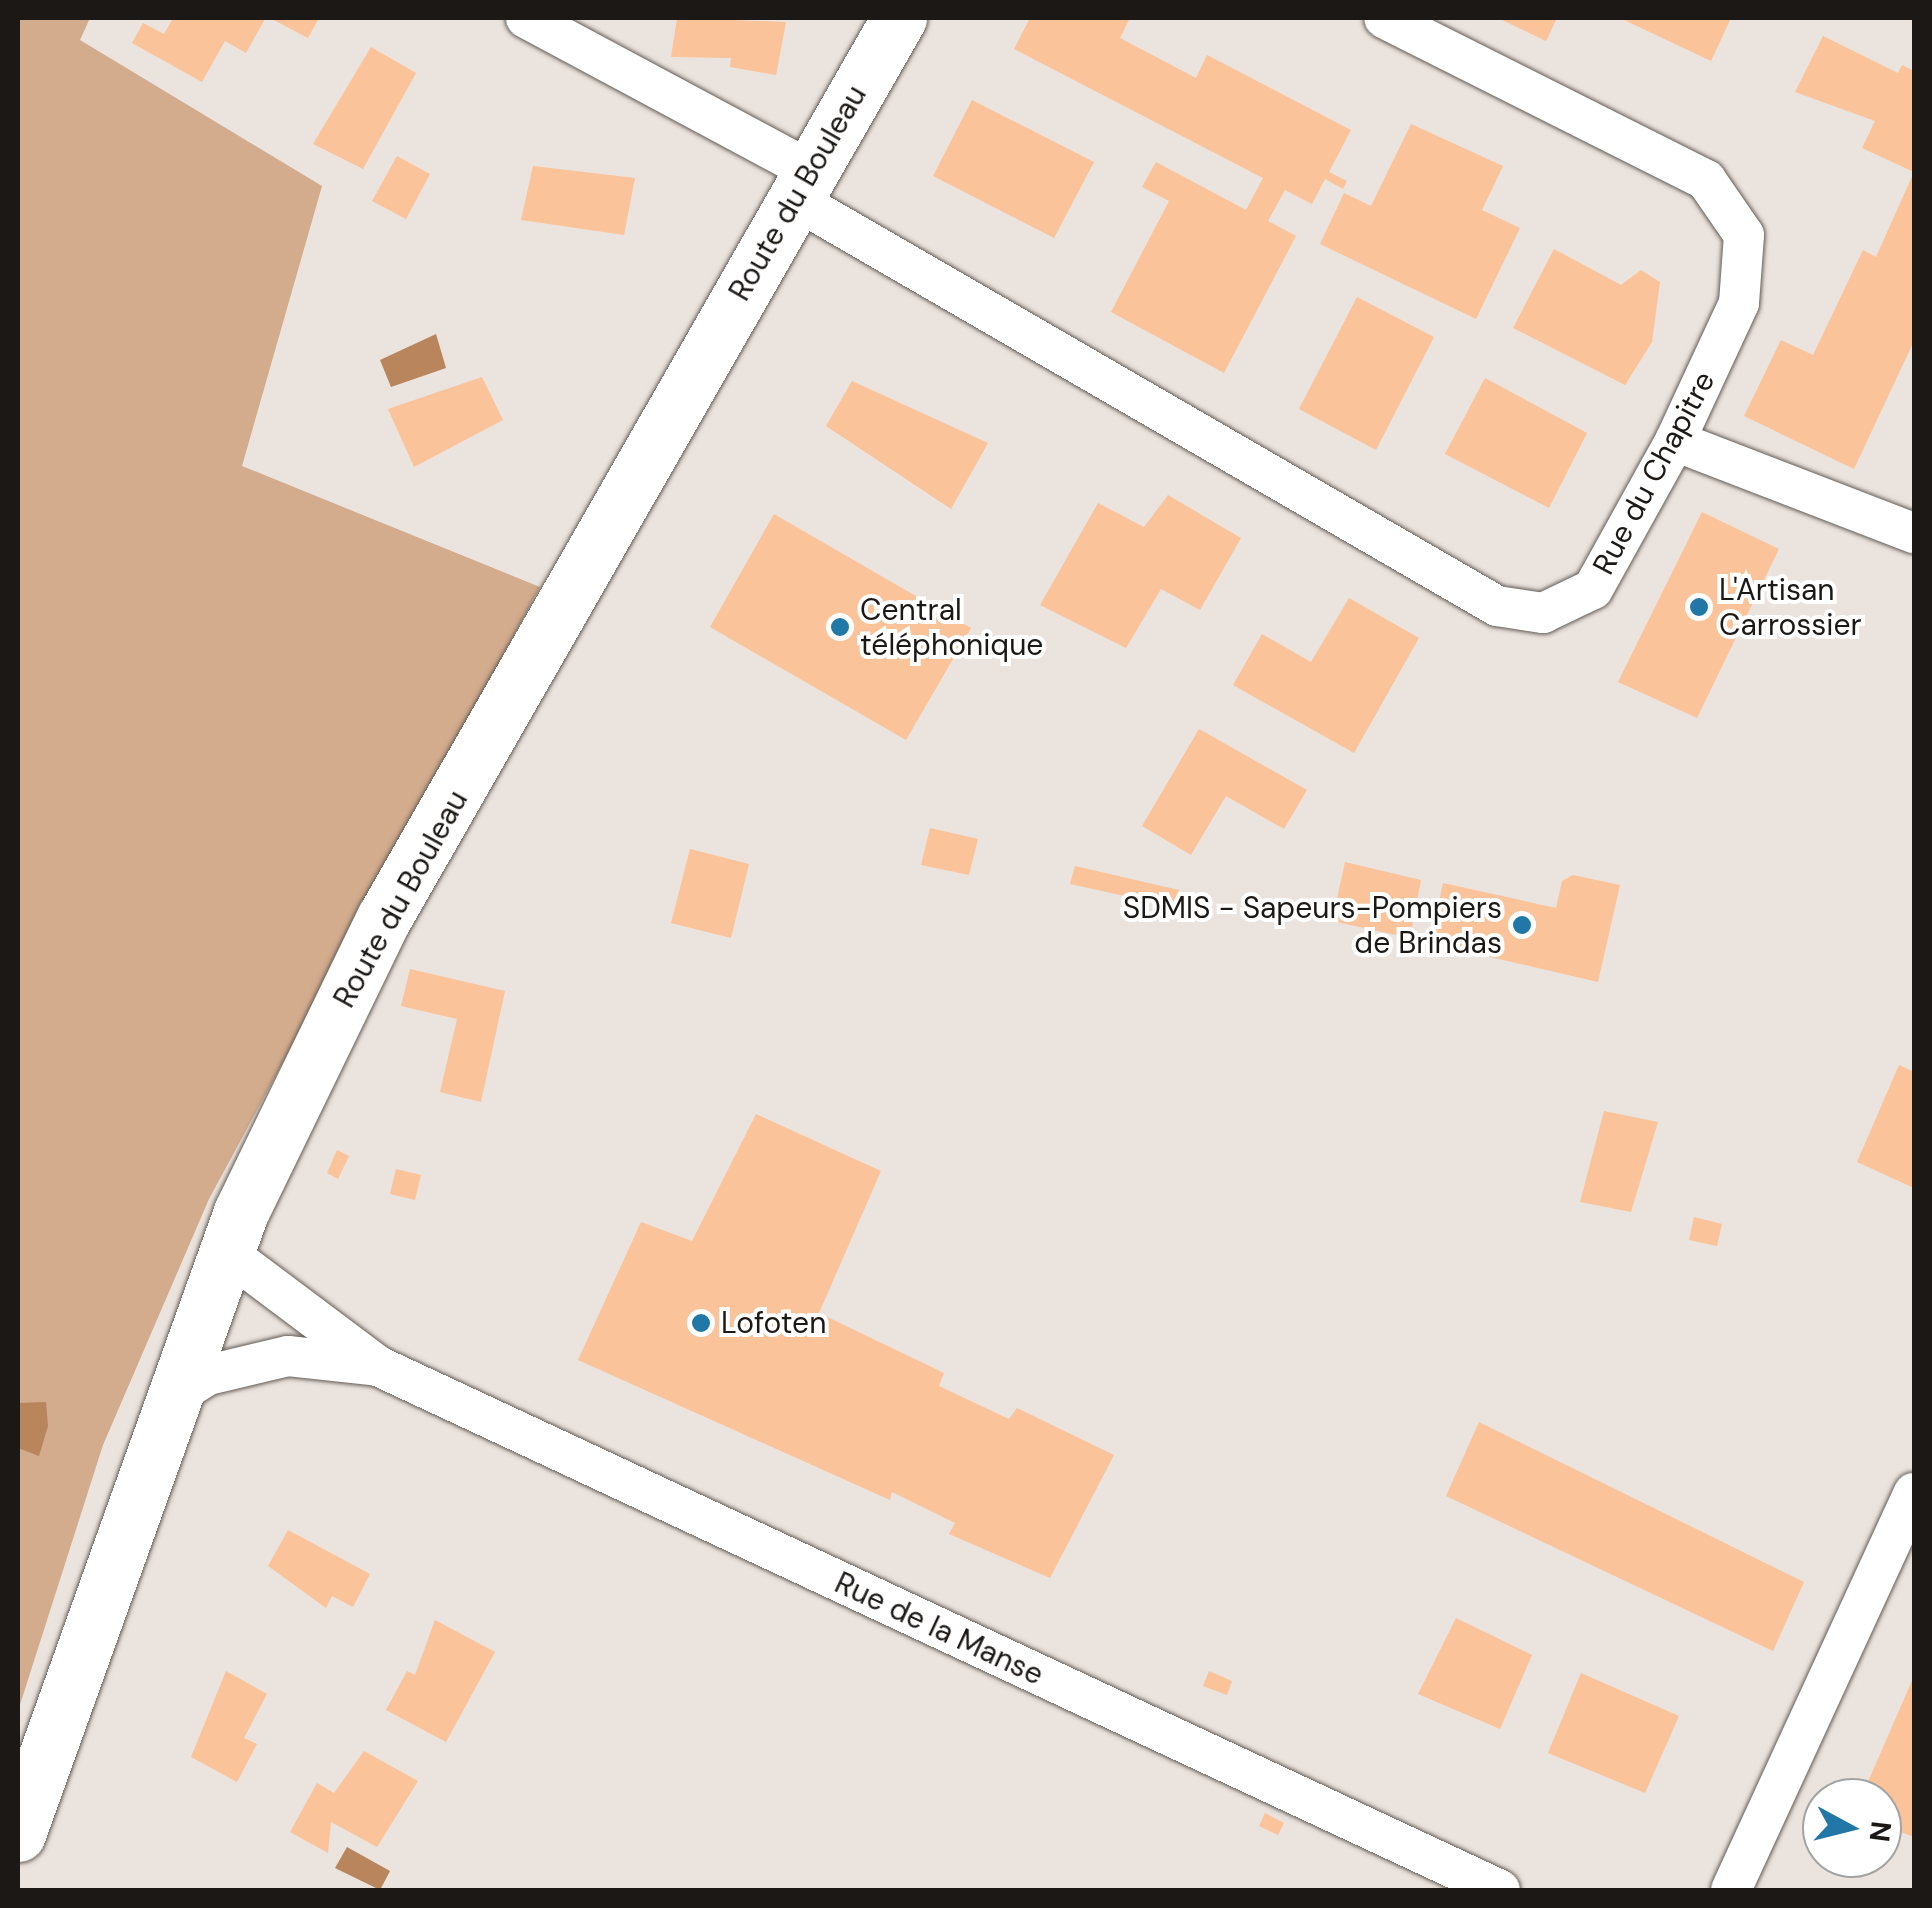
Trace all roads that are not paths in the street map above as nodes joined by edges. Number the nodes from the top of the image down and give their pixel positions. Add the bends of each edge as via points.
1 (526, 18) edge
2 (900, 18) edge
3 (1384, 18) edge
4 (802, 185) junction
5 (1675, 441) junction
6 (1912, 538) edge
7 (226, 1252) junction
8 (378, 1366) junction
9 (168, 1400) junction
10 (1909, 1519) edge
11 (18, 1834) edge
12 (1500, 1890) edge
13 (1731, 1890) edge

1 - 4 street, Rue du Chapitre
2 - 4 main road, Route du Bouleau
3 - 5 street, Rue du Chapitre via 1706,180 1744,235 1739,302
4 - 5 street, Rue du Chapitre via 1497,606 1543,612 1593,588
4 - 7 main road, Route du Bouleau via 384,918
5 - 6 street
7 - 8 street
7 - 9 main road, Route du Bouleau
8 - 9 street via 288,1356 208,1375
8 - 12 street, Rue de la Manse
9 - 11 main road, Route du Bouleau
10 - 13 street

